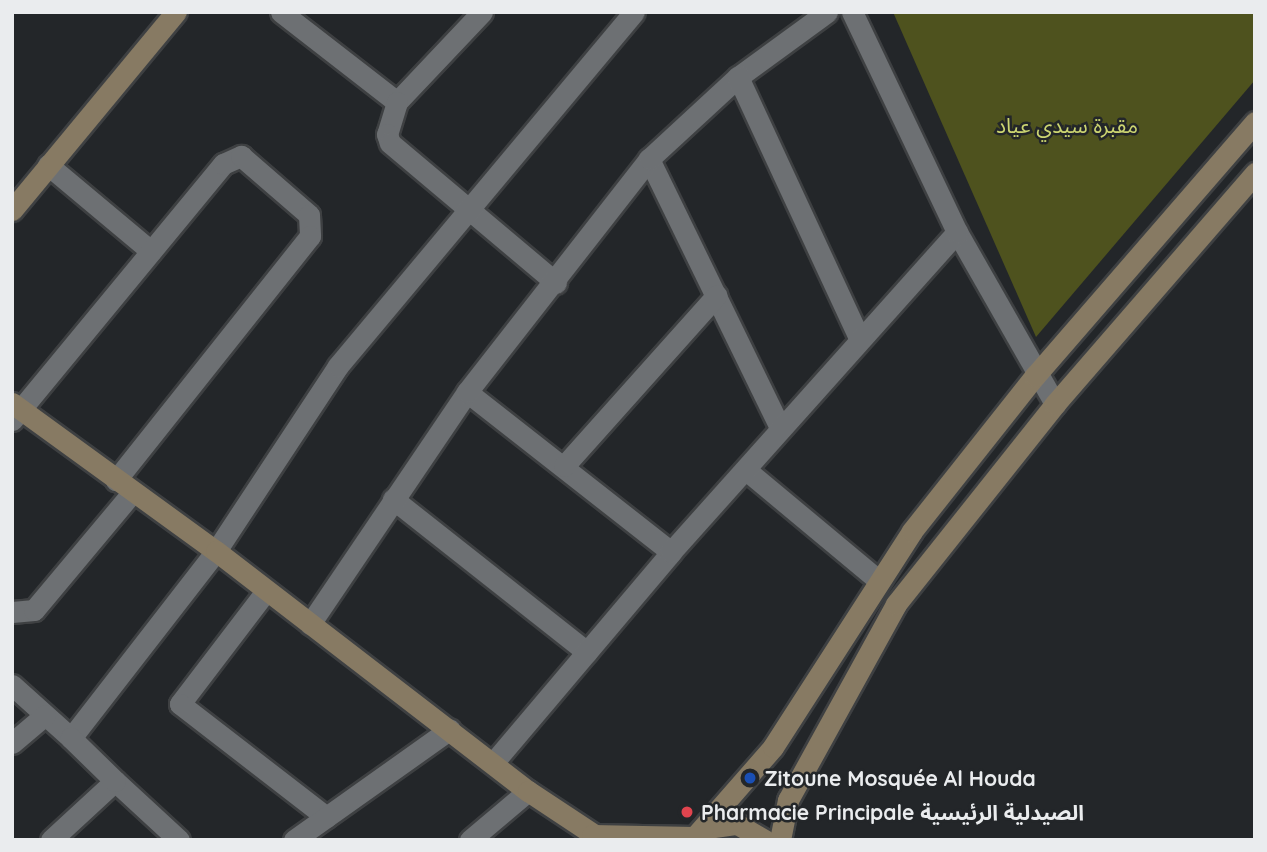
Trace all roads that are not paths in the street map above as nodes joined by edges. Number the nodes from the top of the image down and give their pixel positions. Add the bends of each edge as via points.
1 (176, 12) edge
2 (281, 12) edge
3 (482, 12) edge
4 (827, 12) edge
5 (852, 12) edge
6 (628, 14) edge
7 (738, 77) junction
8 (397, 102) junction
9 (1255, 122) edge
10 (1231, 149) junction
11 (649, 159) junction
12 (48, 165) junction
13 (1255, 172) edge
14 (467, 209) junction
15 (12, 210) edge
16 (957, 232) junction
17 (151, 251) junction
18 (556, 283) junction
19 (717, 295) junction
20 (859, 338) junction
21 (1035, 376) junction
22 (467, 392) junction
23 (1055, 404) junction
24 (15, 411) edge
25 (780, 428) junction
26 (564, 466) junction
27 (746, 470) junction
28 (124, 487) junction
29 (393, 499) junction
30 (216, 551) junction
31 (671, 552) junction
32 (877, 579) junction
33 (266, 590) junction
34 (12, 612) edge
35 (310, 624) junction
36 (587, 652) junction
37 (12, 685) edge
38 (45, 715) junction
39 (450, 729) junction
40 (71, 738) junction
41 (12, 743) edge
42 (493, 762) junction
43 (115, 781) junction
44 (528, 791) junction
45 (326, 817) junction
46 (698, 835) edge
47 (298, 838) edge
48 (597, 838) edge
49 (51, 840) edge
50 (179, 840) edge
51 (470, 840) edge
52 (765, 840) edge
53 (780, 840) edge

1 - 12 main road
2 - 8 street
3 - 8 street
4 - 7 street
5 - 16 street
6 - 14 street
7 - 11 street
7 - 20 street
8 - 14 street via 388,125 390,143
9 - 10 main road
10 - 13 main road
10 - 21 main road
11 - 18 street
11 - 19 street
12 - 15 main road
12 - 17 street
13 - 23 main road
14 - 18 street
14 - 30 street via 338,366
16 - 20 street
16 - 21 street
17 - 24 street
17 - 28 street via 232,157 241,156 309,215 313,226
18 - 22 street
19 - 25 street
19 - 26 street
20 - 25 street
21 - 23 street
21 - 32 main road
22 - 26 street
22 - 29 street
23 - 53 main road via 896,604 788,800
24 - 28 main road
25 - 27 street
26 - 31 street
27 - 31 street
27 - 32 street
28 - 30 main road
28 - 34 street via 34,610
29 - 35 street
29 - 36 street
30 - 33 main road
30 - 40 street
31 - 36 street
32 - 46 main road via 773,747
33 - 35 main road
33 - 45 street via 180,704
35 - 39 main road
36 - 42 street
37 - 38 street
38 - 40 street
38 - 41 street
39 - 42 main road
39 - 45 street
40 - 43 street
42 - 44 main road
43 - 49 street
43 - 50 street
44 - 48 main road
44 - 51 street
45 - 47 street
46 - 48 main road
46 - 52 main road via 737,824

